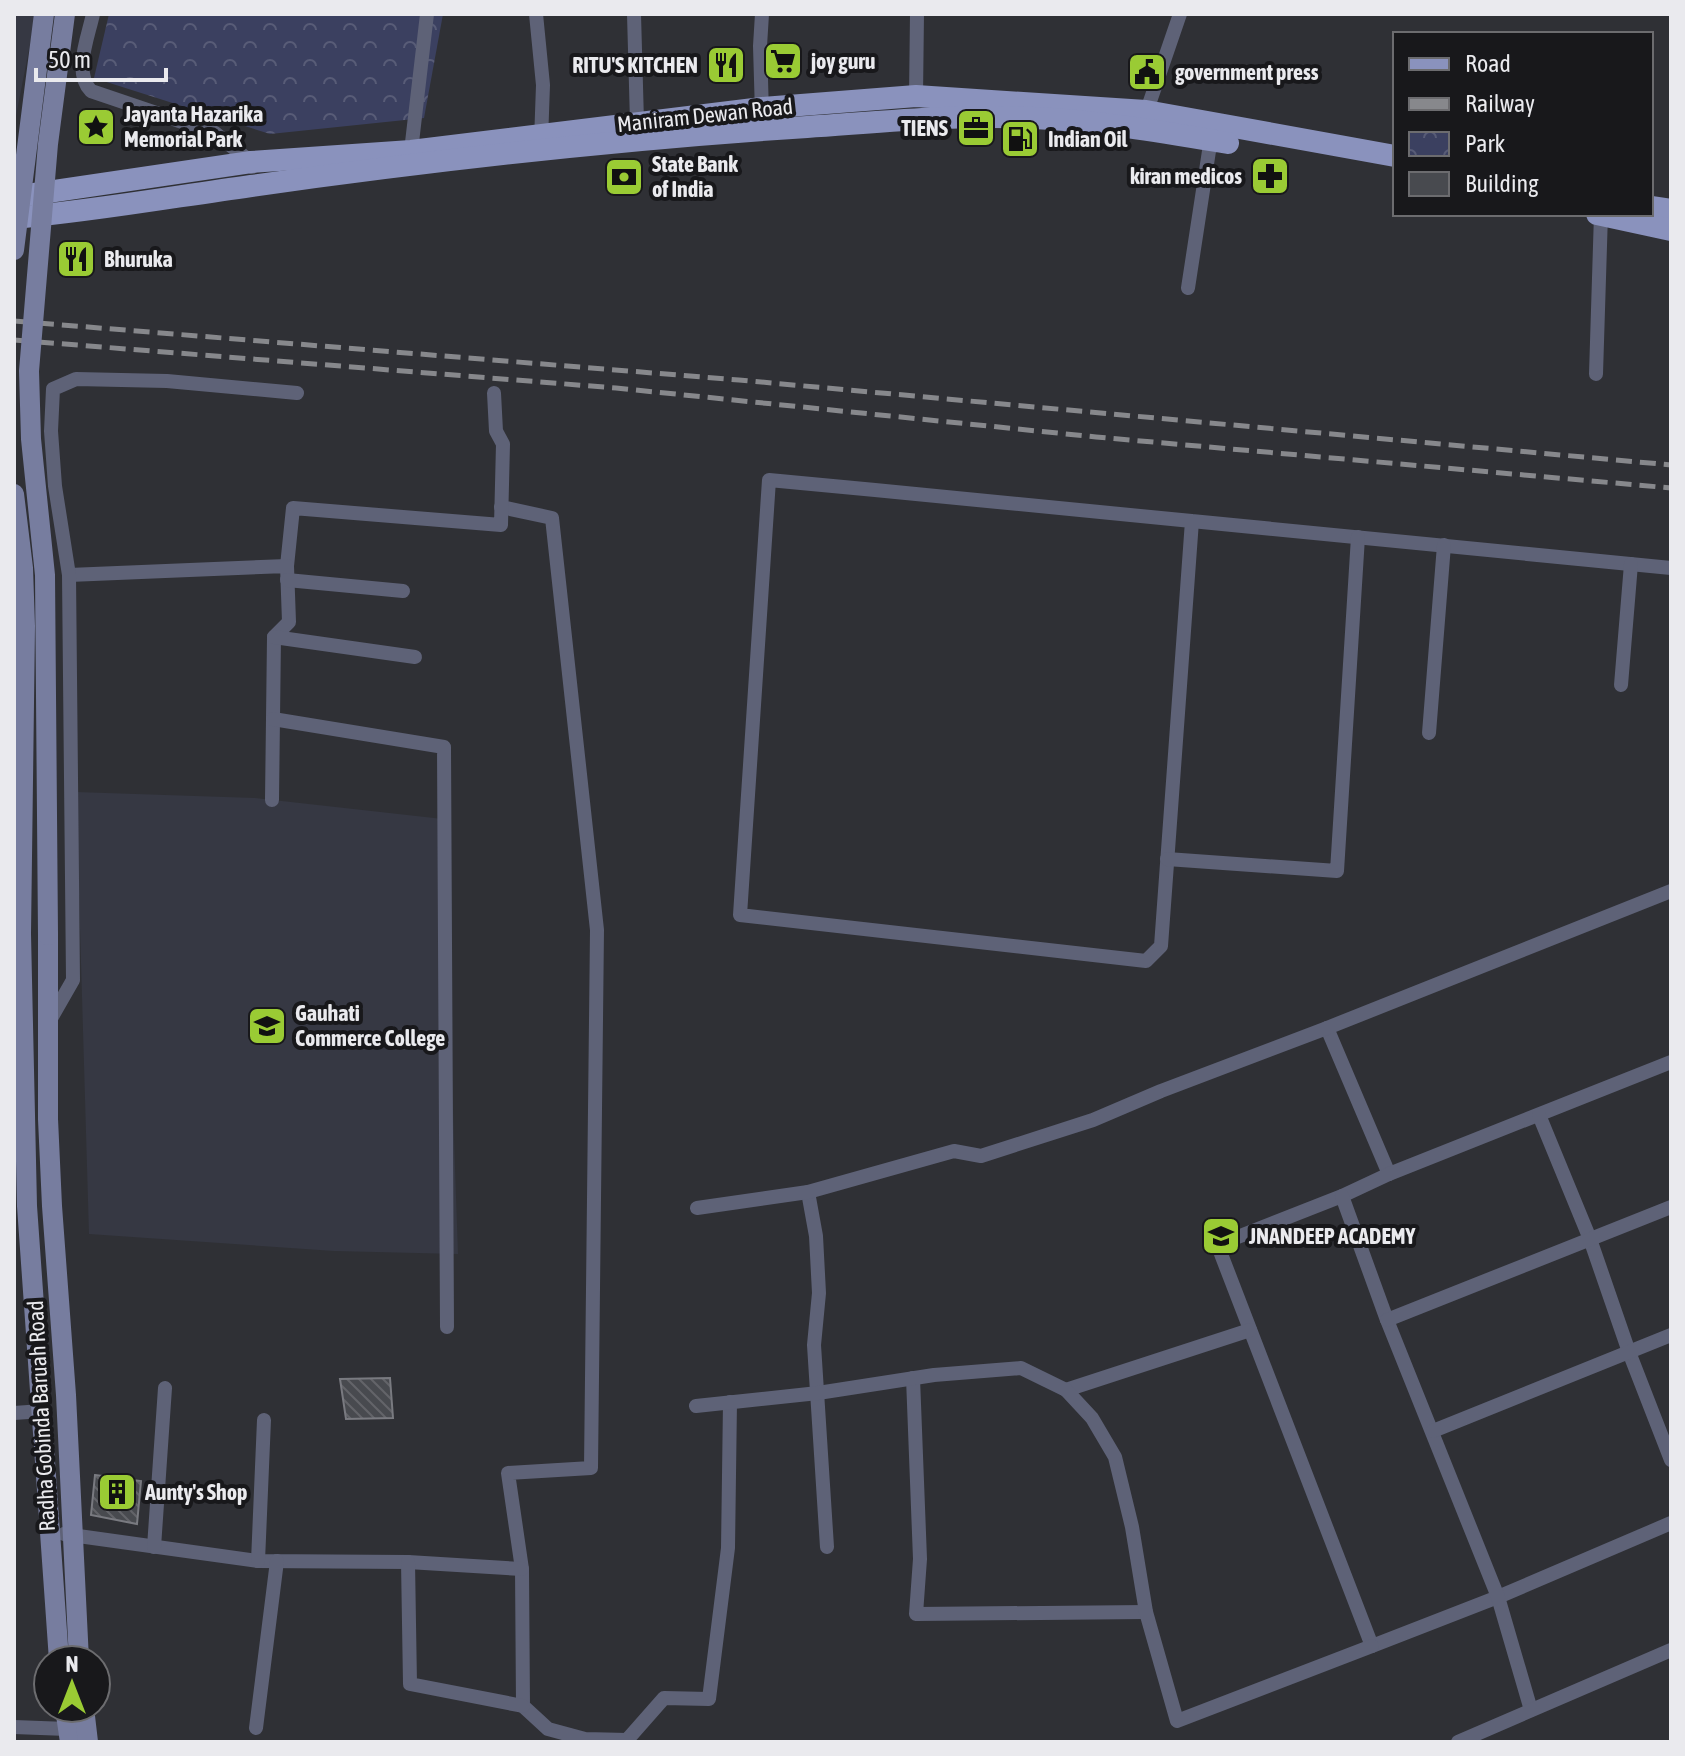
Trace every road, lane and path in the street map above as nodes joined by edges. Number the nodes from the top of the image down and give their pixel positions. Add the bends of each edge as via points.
1 (44, 14) edge
2 (65, 14) edge
3 (93, 14) edge
4 (427, 14) edge
5 (536, 14) edge
6 (634, 14) edge
7 (762, 14) edge
8 (917, 14) edge
9 (1180, 14) edge
10 (916, 96) junction
11 (763, 119) junction
12 (1144, 120) junction
13 (637, 122) junction
14 (542, 141) junction
15 (1215, 141) junction
16 (411, 151) junction
17 (1393, 156) edge
18 (251, 162) junction
19 (1393, 172) edge
20 (252, 185) junction
21 (14, 197) edge
22 (1599, 216) edge
23 (1608, 216) edge
24 (14, 218) edge
25 (1671, 230) edge
26 (14, 250) edge
27 (1188, 288) dead end
28 (1596, 374) dead end
29 (297, 393) dead end
30 (494, 393) dead end
31 (14, 494) edge
32 (501, 507) junction
33 (1192, 521) junction
34 (1358, 537) junction
35 (1444, 545) junction
36 (1631, 564) junction
37 (1671, 568) edge
38 (287, 573) junction
39 (69, 575) junction
40 (403, 591) dead end
41 (274, 637) junction
42 (415, 657) dead end
43 (1621, 685) dead end
44 (273, 719) junction
45 (1429, 733) dead end
46 (272, 800) dead end
47 (1167, 859) junction
48 (1671, 891) edge
49 (47, 1026) junction
50 (1327, 1028) junction
51 (1671, 1062) edge
52 (24, 1081) junction
53 (48, 1081) junction
54 (1539, 1115) junction
55 (1389, 1174) junction
56 (808, 1192) junction
57 (1342, 1196) junction
58 (20, 1206) edge
59 (52, 1206) junction
60 (1671, 1207) edge
61 (697, 1208) dead end
62 (1590, 1239) junction
63 (1387, 1320) junction
64 (447, 1327) dead end
65 (1250, 1330) junction
66 (1671, 1335) edge
67 (1629, 1352) junction
68 (913, 1378) junction
69 (165, 1388) dead end
70 (1066, 1390) junction
71 (818, 1393) junction
72 (730, 1402) junction
73 (696, 1406) dead end
74 (42, 1411) junction
75 (14, 1413) edge
76 (264, 1420) dead end
77 (1433, 1431) junction
78 (1671, 1460) edge
79 (1671, 1523) edge
80 (50, 1533) junction
81 (72, 1534) junction
82 (154, 1547) junction
83 (827, 1547) dead end
84 (258, 1561) junction
85 (277, 1561) junction
86 (408, 1562) junction
87 (522, 1569) junction
88 (1498, 1597) junction
89 (1146, 1612) junction
90 (58, 1644) edge
91 (78, 1644) edge
92 (1372, 1646) junction
93 (1671, 1650) edge
94 (523, 1706) junction
95 (1531, 1710) junction
96 (14, 1727) edge
97 (256, 1728) dead end
98 (547, 1735) edge
99 (69, 1736) edge
100 (1458, 1742) edge

1 - 26 main road, bridge
2 - 49 main road, Radha Gobinda Baruah Road, bridge via 29,371 45,575
3 - 18 street via 82,67 83,82 91,91 215,133
4 - 16 street
5 - 14 street
6 - 13 street
7 - 11 street
8 - 10 street
9 - 12 street
10 - 11 main road, Maniram Dewan Road
10 - 12 main road, Maniram Dewan Road via 1031,102
11 - 12 main road, Maniram Dewan Road
11 - 13 main road, Maniram Dewan Road
11 - 14 main road, Maniram Dewan Road
12 - 15 main road, Maniram Dewan Road
12 - 17 main road, Maniram Dewan Road
13 - 14 main road, Maniram Dewan Road
14 - 16 main road, Maniram Dewan Road
14 - 20 main road, Maniram Dewan Road
15 - 19 main road, Maniram Dewan Road
15 - 27 street via 1209,151
16 - 18 main road, Maniram Dewan Road
18 - 20 street
18 - 21 main road, Maniram Dewan Road
20 - 24 main road, Maniram Dewan Road
22 - 28 street
23 - 25 main road
29 - 39 street via 76,379 53,389 55,486
30 - 32 street via 496,431 503,444
31 - 52 main road, Radha Gobinda Baruah Road via 25,626
32 - 38 street via 501,525 293,508
32 - 87 street via 552,518 597,930 591,1468 508,1473
33 - 34 street
33 - 47 street
33 - 47 street via 769,480 740,915 1146,961 1161,946
34 - 35 street
34 - 47 street via 1337,871
35 - 36 street
35 - 45 street
36 - 37 street
36 - 43 street
38 - 39 street
38 - 40 street
38 - 41 street via 289,622
39 - 49 street via 73,980
41 - 42 street
41 - 44 street
44 - 46 street
44 - 64 street via 444,747
48 - 50 street
49 - 53 main road, Radha Gobinda Baruah Road
50 - 55 street
50 - 56 street via 1093,1120 981,1156 954,1151
51 - 54 street
52 - 53 main road
52 - 58 main road, Radha Gobinda Baruah Road
53 - 59 main road, Radha Gobinda Baruah Road
54 - 55 street
54 - 62 street
55 - 57 street
56 - 61 street
56 - 71 street via 819,1293 814,1345
57 - 63 street
57 - 65 street via 1225,1242 1221,1254
58 - 59 main road
58 - 74 main road, Radha Gobinda Baruah Road
59 - 81 main road, Radha Gobinda Baruah Road
60 - 62 street
62 - 63 street
62 - 67 street
63 - 77 street
65 - 70 street
65 - 92 street
66 - 67 street
67 - 77 street
67 - 78 street
68 - 70 street via 1021,1368
68 - 71 street
68 - 89 street via 920,1559 916,1614
69 - 82 street
70 - 89 street via 1092,1418 1115,1457
71 - 72 street
71 - 83 street
72 - 73 street
72 - 98 street via 728,1548 709,1699 664,1698 627,1740
74 - 75 street
74 - 80 main road, Radha Gobinda Baruah Road
76 - 84 street
77 - 88 street
79 - 88 street
80 - 81 street
80 - 90 main road, Radha Gobinda Baruah Road
81 - 82 street
81 - 91 main road, Radha Gobinda Baruah Road
82 - 84 street
84 - 85 street
85 - 86 street
85 - 97 street
86 - 87 street
86 - 94 street via 410,1684
87 - 94 street
88 - 92 street
88 - 95 street
89 - 92 street via 1177,1721
93 - 95 street
94 - 98 street
95 - 100 street
96 - 99 street

